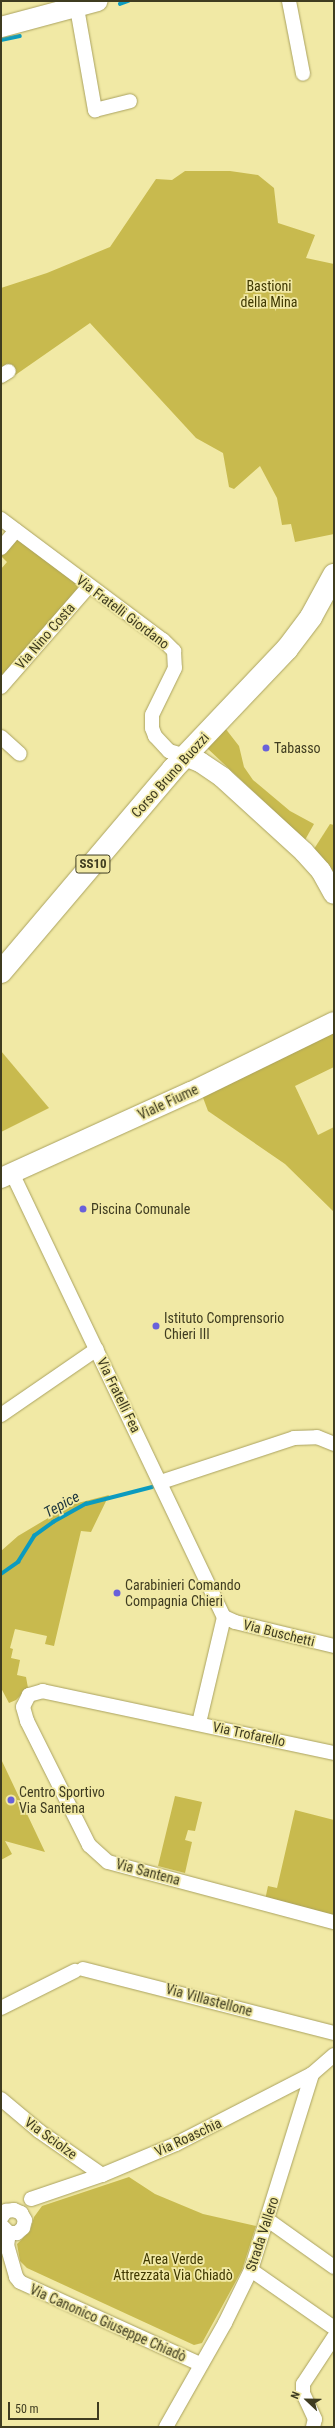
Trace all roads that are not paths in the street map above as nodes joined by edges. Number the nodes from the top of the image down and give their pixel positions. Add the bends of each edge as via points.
1 (96, 1) edge
2 (289, 1) edge
3 (77, 8) junction
4 (1, 27) edge
5 (303, 74) dead end
6 (130, 101) dead end
7 (1, 519) edge
8 (16, 530) junction
9 (1, 548) edge
10 (334, 575) edge
11 (89, 586) junction
12 (1, 687) edge
13 (1, 737) edge
14 (20, 754) dead end
15 (185, 756) junction
16 (334, 894) edge
17 (1, 972) edge
18 (334, 1022) edge
19 (7, 1176) edge
20 (97, 1349) junction
21 (1, 1415) edge
22 (334, 1444) edge
23 (161, 1482) junction
24 (224, 1617) junction
25 (334, 1646) edge
26 (199, 1723) junction
27 (334, 1753) edge
28 (334, 1922) edge
29 (1, 2008) edge
30 (334, 2033) edge
31 (334, 2055) edge
32 (312, 2074) junction
33 (1, 2099) edge
34 (102, 2175) junction
35 (9, 2214) edge
36 (268, 2220) junction
37 (5, 2229) edge
38 (334, 2267) edge
39 (251, 2270) junction
40 (334, 2328) edge
41 (334, 2337) edge
42 (200, 2364) junction
43 (166, 2427) edge
44 (313, 2427) edge

1 - 3 street
2 - 5 street
3 - 4 street
3 - 6 street via 95,110
7 - 8 street, Via Fratelli Giordano
8 - 9 street
8 - 11 street, Via Fratelli Giordano
10 - 15 main road, Corso Bruno Buozzi / SS10 via 311,617 287,649
11 - 12 street, Via Nino Costa
11 - 15 street, Via Fratelli Giordano via 163,640 174,651 176,668 152,715 152,728 155,736 169,751
13 - 14 street
15 - 16 street, Via Fratelli Giordano via 200,762 222,777 304,852 321,871
15 - 17 main road, Corso Bruno Buozzi / SS10
18 - 19 street, Viale Fiume via 184,1095
19 - 20 street, Via Fratelli Fea
20 - 21 street
20 - 23 street, Via Fratelli Fea
22 - 23 street via 317,1437 294,1438
23 - 24 street, Via Fratelli Fea
24 - 25 street, Via Buschetti via 235,1622
24 - 26 street, Via Trofarello
26 - 27 street, Via Trofarello
26 - 28 street, Via Santena via 43,1691 30,1695 22,1707 89,1845 108,1862
29 - 30 street, Via Villastellone via 79,1970
31 - 32 street, Via Roaschia
32 - 34 street, Via Roaschia via 176,2144
32 - 36 street, Strada Vallero
33 - 34 street, Via Sciolze via 40,2131
34 - 35 street, Via Roaschia via 31,2199
35 - 37 street, Via Roaschia via 23,2228 16,2233
36 - 38 street
36 - 39 street, Strada Vallero
37 - 42 street, Via Canonico Giuseppe Chiadò via 16,2278 20,2282
39 - 40 street
39 - 42 street, Strada Vallero via 225,2323
41 - 44 street via 303,2384 303,2393 315,2419
42 - 43 street, Strada Vallero

